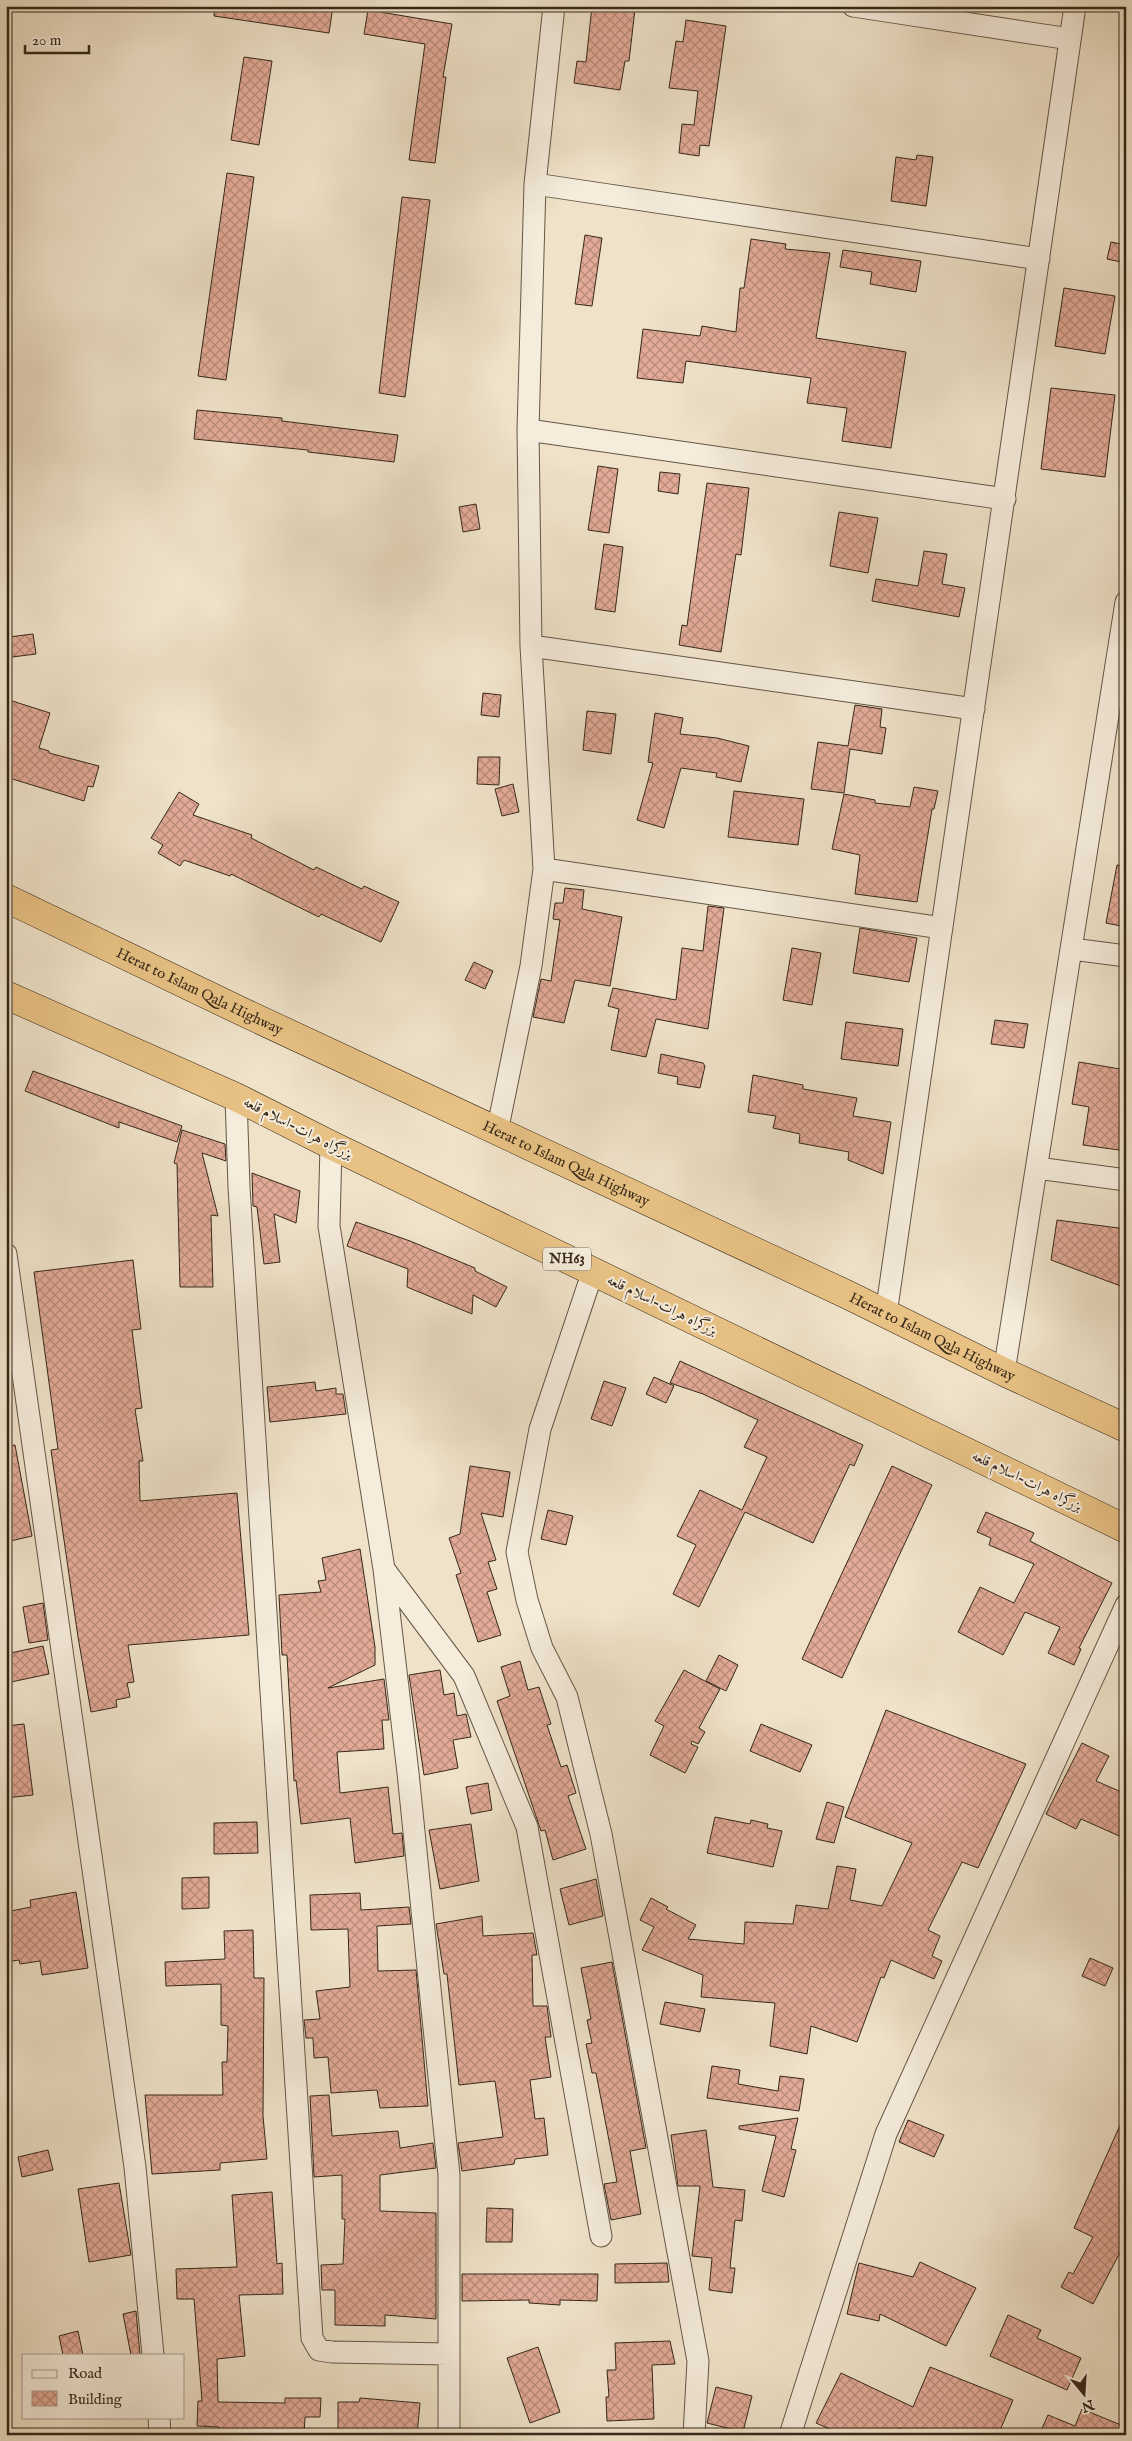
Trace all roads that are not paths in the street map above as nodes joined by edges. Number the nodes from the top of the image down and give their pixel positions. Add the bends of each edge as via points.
1 (554, 6) edge
2 (853, 6) edge
3 (1074, 6) edge
4 (1070, 39) junction
5 (535, 184) junction
6 (1039, 259) junction
7 (528, 430) junction
8 (1005, 499) junction
9 (1126, 602) edge
10 (531, 646) junction
11 (974, 708) junction
12 (1118, 714) edge
13 (544, 869) junction
14 (6, 898) edge
15 (942, 928) junction
16 (1072, 949) junction
17 (1126, 956) edge
18 (6, 995) edge
19 (236, 1097) junction
20 (496, 1132) junction
21 (331, 1145) junction
22 (1037, 1168) junction
23 (1126, 1180) edge
24 (6, 1254) edge
25 (593, 1271) junction
26 (886, 1314) junction
27 (1004, 1372) junction
28 (1126, 1428) edge
29 (1126, 1529) edge
30 (384, 1569) junction
31 (1126, 1605) edge
32 (602, 2236) dead end
33 (153, 2354) edge
34 (449, 2354) junction
35 (159, 2418) edge
36 (160, 2435) edge
37 (449, 2435) edge
38 (694, 2435) edge
39 (790, 2435) edge

1 - 5 street
2 - 4 street
3 - 4 street
4 - 6 street
5 - 6 street
5 - 7 street
6 - 8 street
7 - 8 street
7 - 10 street
8 - 11 street
9 - 12 street
10 - 11 street
10 - 13 street
11 - 15 street
12 - 16 street
13 - 15 street
13 - 20 street via 531,966
14 - 20 highway, Herat to Islam Qala Highway
15 - 26 street
16 - 17 street
16 - 22 street
18 - 19 highway, بزرگراه هرات-اسلام قلعه / NH63
19 - 21 highway, بزرگراه هرات-اسلام قلعه / NH63
19 - 34 street via 239,1187 312,2338 319,2350 332,2352
20 - 26 highway, Herat to Islam Qala Highway
21 - 25 highway, بزرگراه هرات-اسلام قلعه / NH63
21 - 30 street via 329,1226
22 - 23 street
22 - 27 street
24 - 33 street via 136,2167
25 - 29 highway, بزرگراه هرات-اسلام قلعه / NH63
25 - 38 street via 540,1429 517,1552 542,1648 567,1697 601,1834 698,2361
26 - 27 highway, Herat to Islam Qala Highway
27 - 28 highway, Herat to Islam Qala Highway
30 - 32 street via 464,1676 527,1827
30 - 34 street via 449,2175
31 - 39 street via 886,2134
34 - 37 street
35 - 36 street

